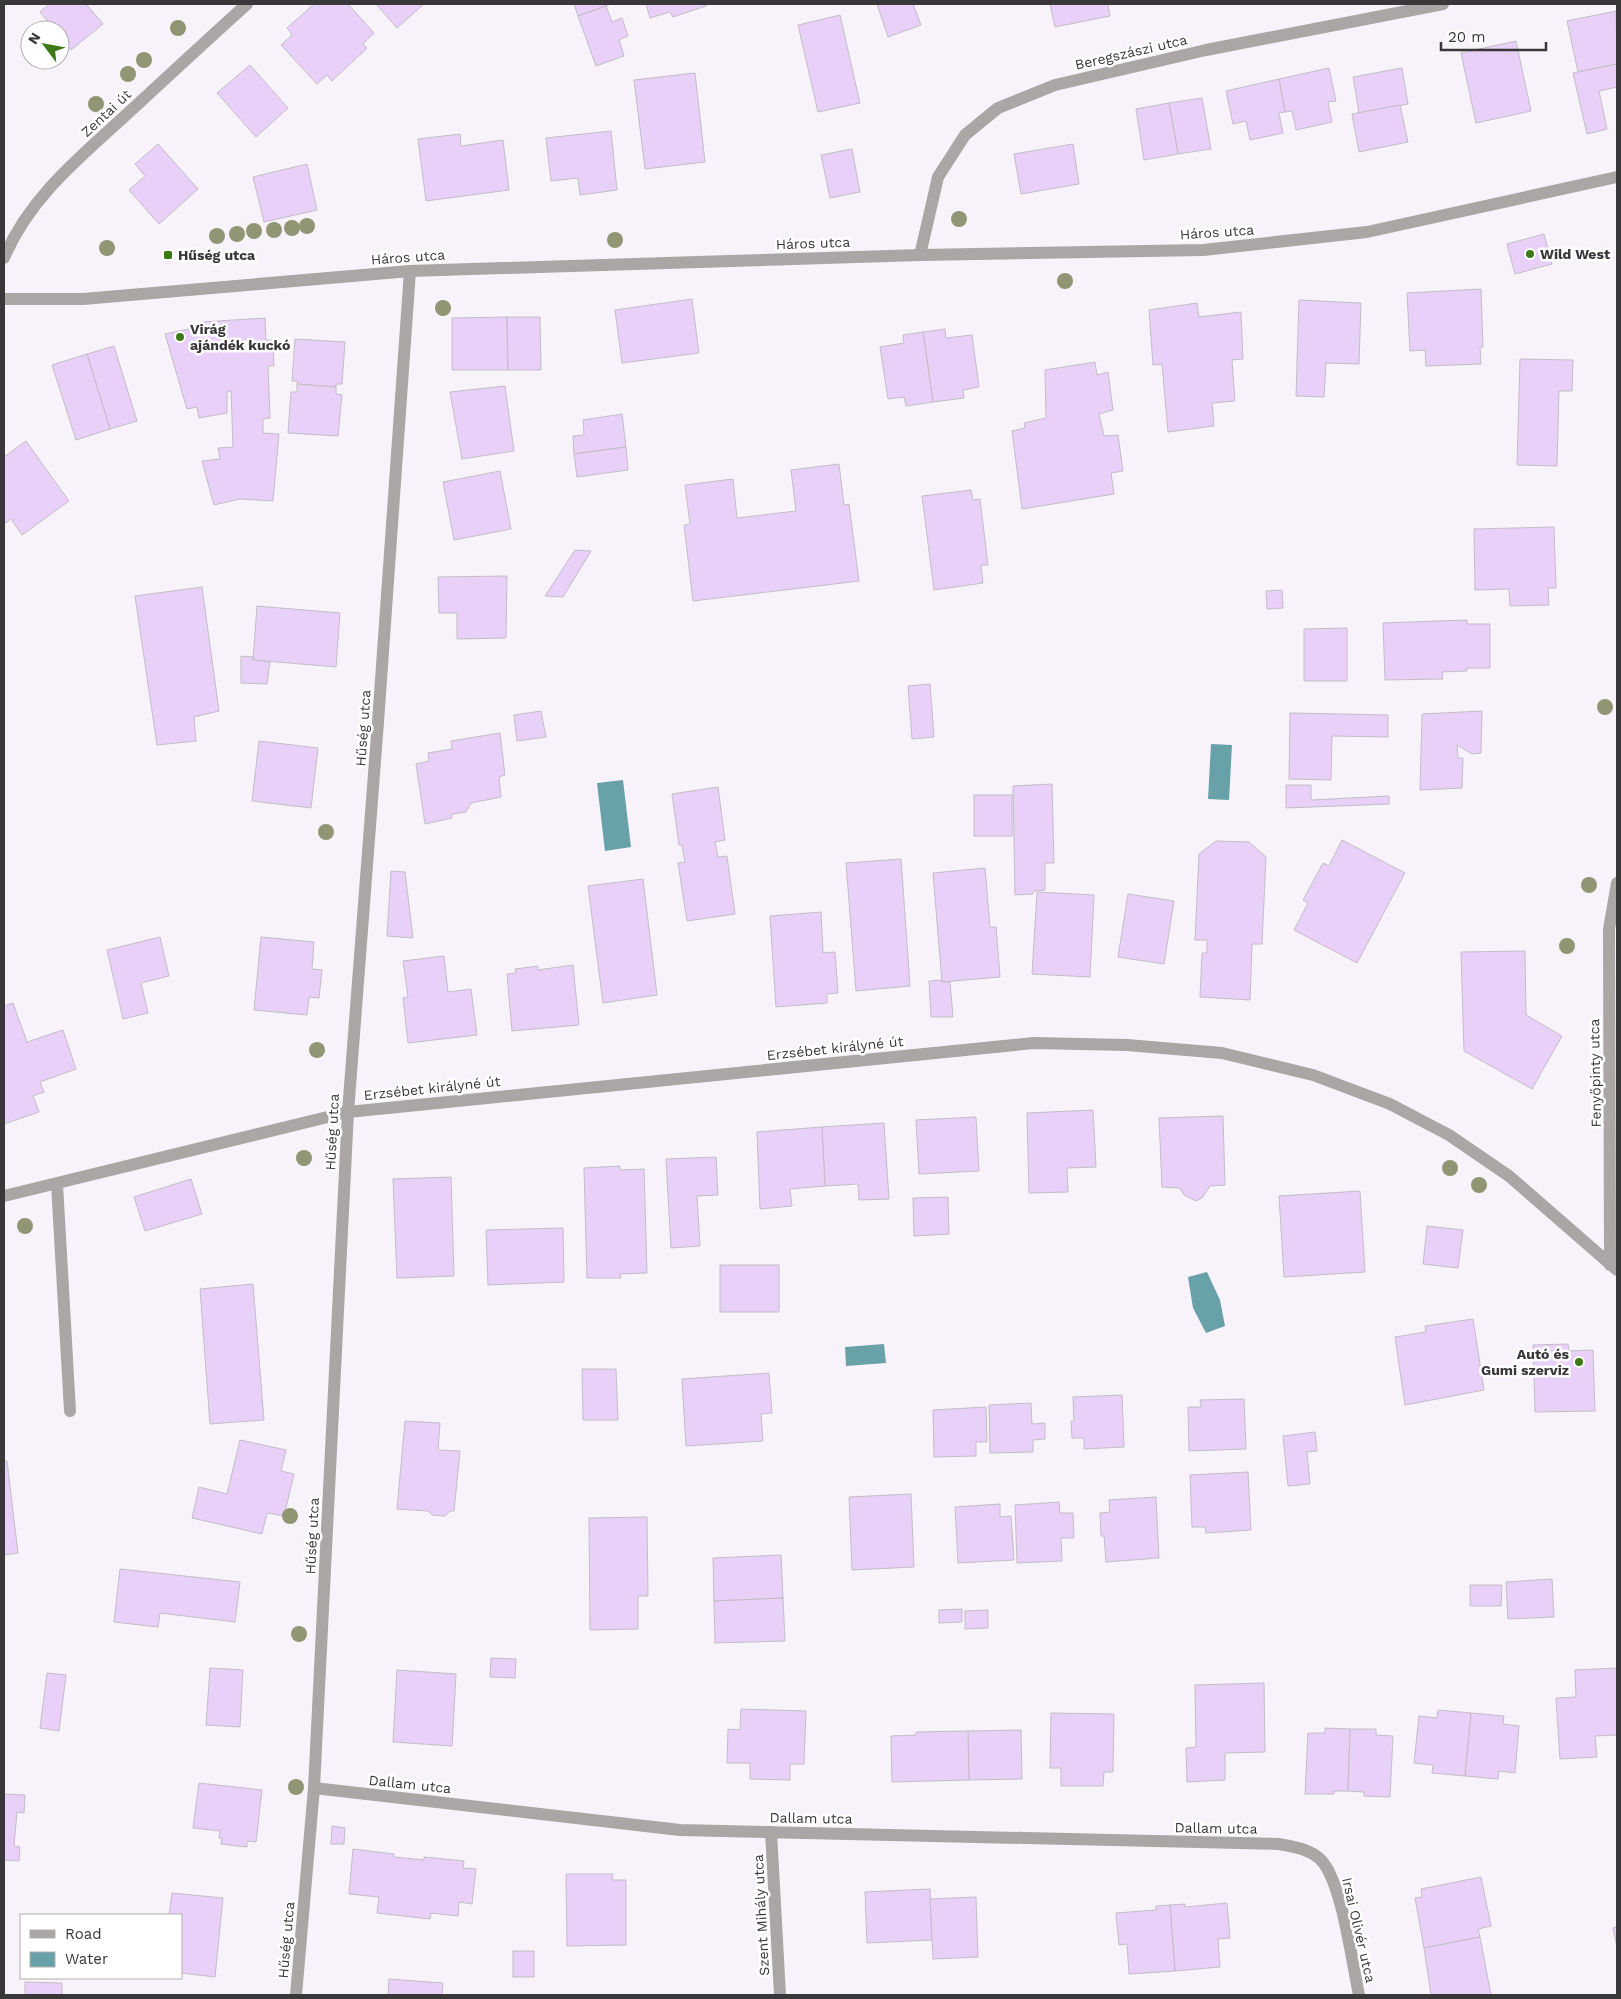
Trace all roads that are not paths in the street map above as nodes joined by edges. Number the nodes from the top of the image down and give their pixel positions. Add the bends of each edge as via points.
1 (246, 4) edge
2 (1443, 4) edge
3 (1617, 177) edge
4 (920, 254) junction
5 (4, 258) edge
6 (410, 271) junction
7 (4, 299) edge
8 (1616, 890) edge
9 (348, 1112) junction
10 (57, 1184) junction
11 (4, 1196) edge
12 (1614, 1267) edge
13 (70, 1411) dead end
14 (314, 1788) junction
15 (772, 1832) junction
16 (1309, 1851) joint
17 (296, 1995) edge
18 (780, 1995) edge
19 (1359, 1995) edge

1 - 5 street, Zentai út via 60,176 28,214
2 - 4 street, Beregszászi utca via 1206,50 1065,82 998,108 965,135 938,177
3 - 4 street, Háros utca via 1367,232 1203,250
4 - 6 street, Háros utca
6 - 7 street, Háros utca via 83,299
6 - 9 street, Hűség utca
8 - 12 street, Fenyőpinty utca via 1608,929
9 - 10 street, Erzsébet királyné út
9 - 12 street, Erzsébet királyné út via 1034,1043 1127,1045 1222,1053 1313,1075 1390,1104 1449,1135 1509,1176
9 - 14 street, Hűség utca
10 - 11 street, Erzsébet királyné út
10 - 13 street
14 - 15 street, Dallam utca via 680,1830
14 - 17 street, Hűség utca
15 - 16 street, Dallam utca via 1279,1844
15 - 18 street, Szent Mihály utca
16 - 19 street, Irsai Olivér utca via 1321,1860 1336,1884

